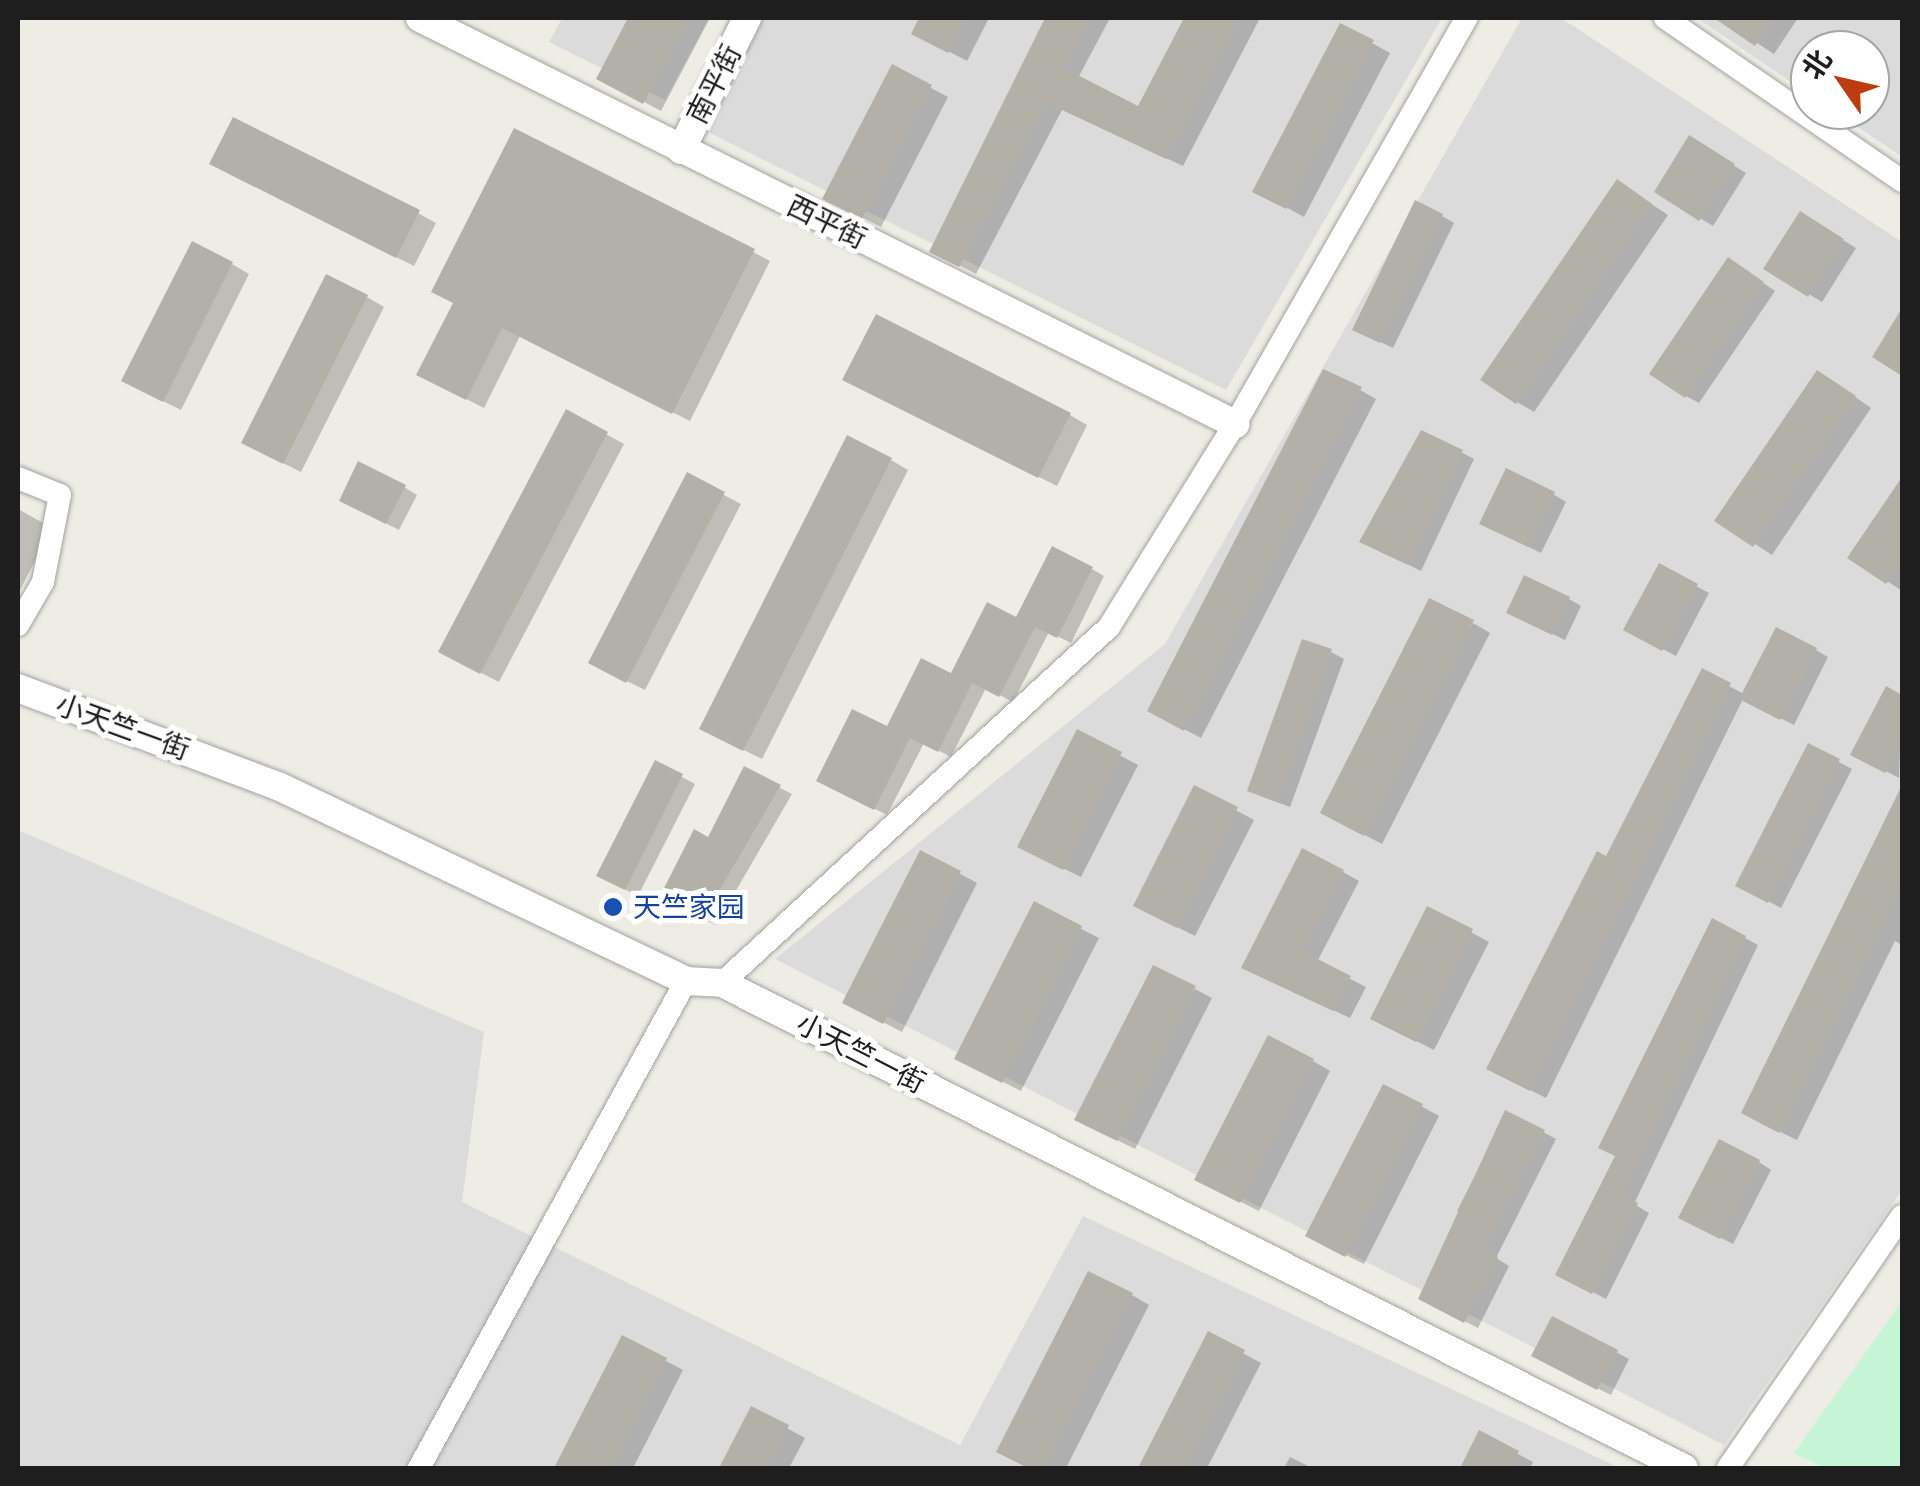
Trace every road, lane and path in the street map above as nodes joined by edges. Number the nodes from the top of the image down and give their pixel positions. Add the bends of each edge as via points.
1 (420, 18) edge
2 (748, 18) edge
3 (1467, 18) edge
4 (1665, 18) edge
5 (680, 150) junction
6 (1902, 181) edge
7 (1235, 424) junction
8 (18, 478) edge
9 (18, 625) edge
10 (18, 688) edge
11 (686, 981) junction
12 (722, 982) junction
13 (1902, 1216) edge
14 (419, 1468) edge
15 (1684, 1468) edge
16 (1728, 1468) edge

1 - 5 street, 西平街
2 - 5 street, 南平街
3 - 7 street
4 - 6 street
5 - 7 street, 西平街
7 - 12 street via 1109,627
8 - 9 street via 60,494 43,582
10 - 11 street, 小天竺一街 via 278,786
11 - 12 street, 小天竺一街
11 - 14 street
12 - 15 street, 小天竺一街
13 - 16 street

